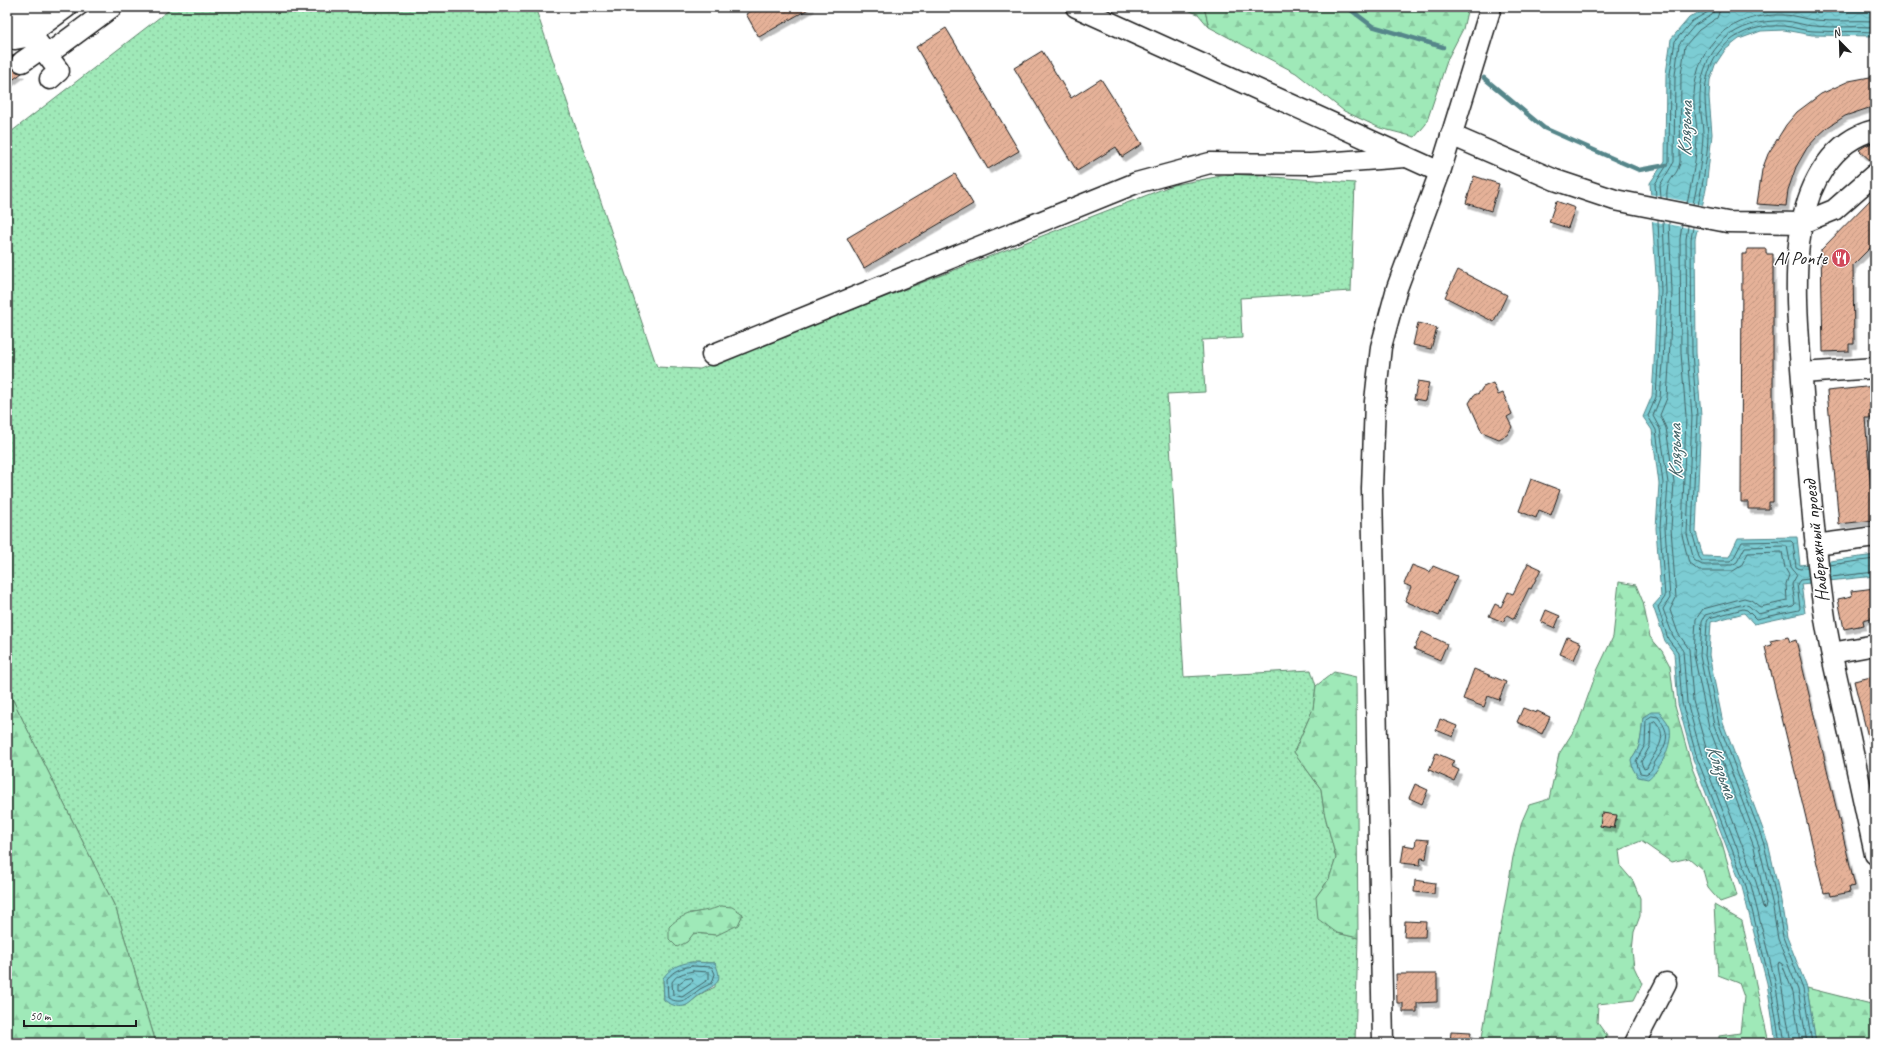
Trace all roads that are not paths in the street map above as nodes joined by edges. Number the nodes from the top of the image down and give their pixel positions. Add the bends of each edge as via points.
1 (37, 7) edge
2 (67, 7) edge
3 (112, 7) edge
4 (1076, 7) edge
5 (1491, 7) edge
6 (26, 32) edge
7 (22, 62) dead end
8 (50, 79) dead end
9 (1875, 130) edge
10 (1451, 135) junction
11 (1405, 156) junction
12 (1440, 172) junction
13 (1875, 174) edge
14 (1802, 223) junction
15 (712, 355) dead end
16 (1875, 368) edge
17 (1802, 373) junction
18 (1875, 538) edge
19 (1816, 552) junction
20 (1875, 645) edge
21 (1832, 653) junction
22 (1875, 854) edge
23 (1666, 984) dead end
24 (1383, 1043) edge
25 (1635, 1043) edge

1 - 6 street
2 - 6 street
3 - 6 street
4 - 11 street
5 - 10 street
6 - 7 street
6 - 8 street via 59,71
9 - 14 street, Набережный проезд via 1850,140 1822,169 1813,185
10 - 12 street
10 - 14 street via 1555,180 1615,200 1727,222
11 - 12 street
11 - 15 street via 1310,164 1210,163 1136,183
12 - 24 street via 1397,288 1381,347 1375,401 1372,489
13 - 14 street via 1834,210
14 - 17 street, Набережный проезд via 1798,297
16 - 17 street
17 - 19 street, Набережный проезд
18 - 19 street
19 - 21 street, Набережный проезд
20 - 21 street
21 - 22 street, Набережный проезд
23 - 25 street

